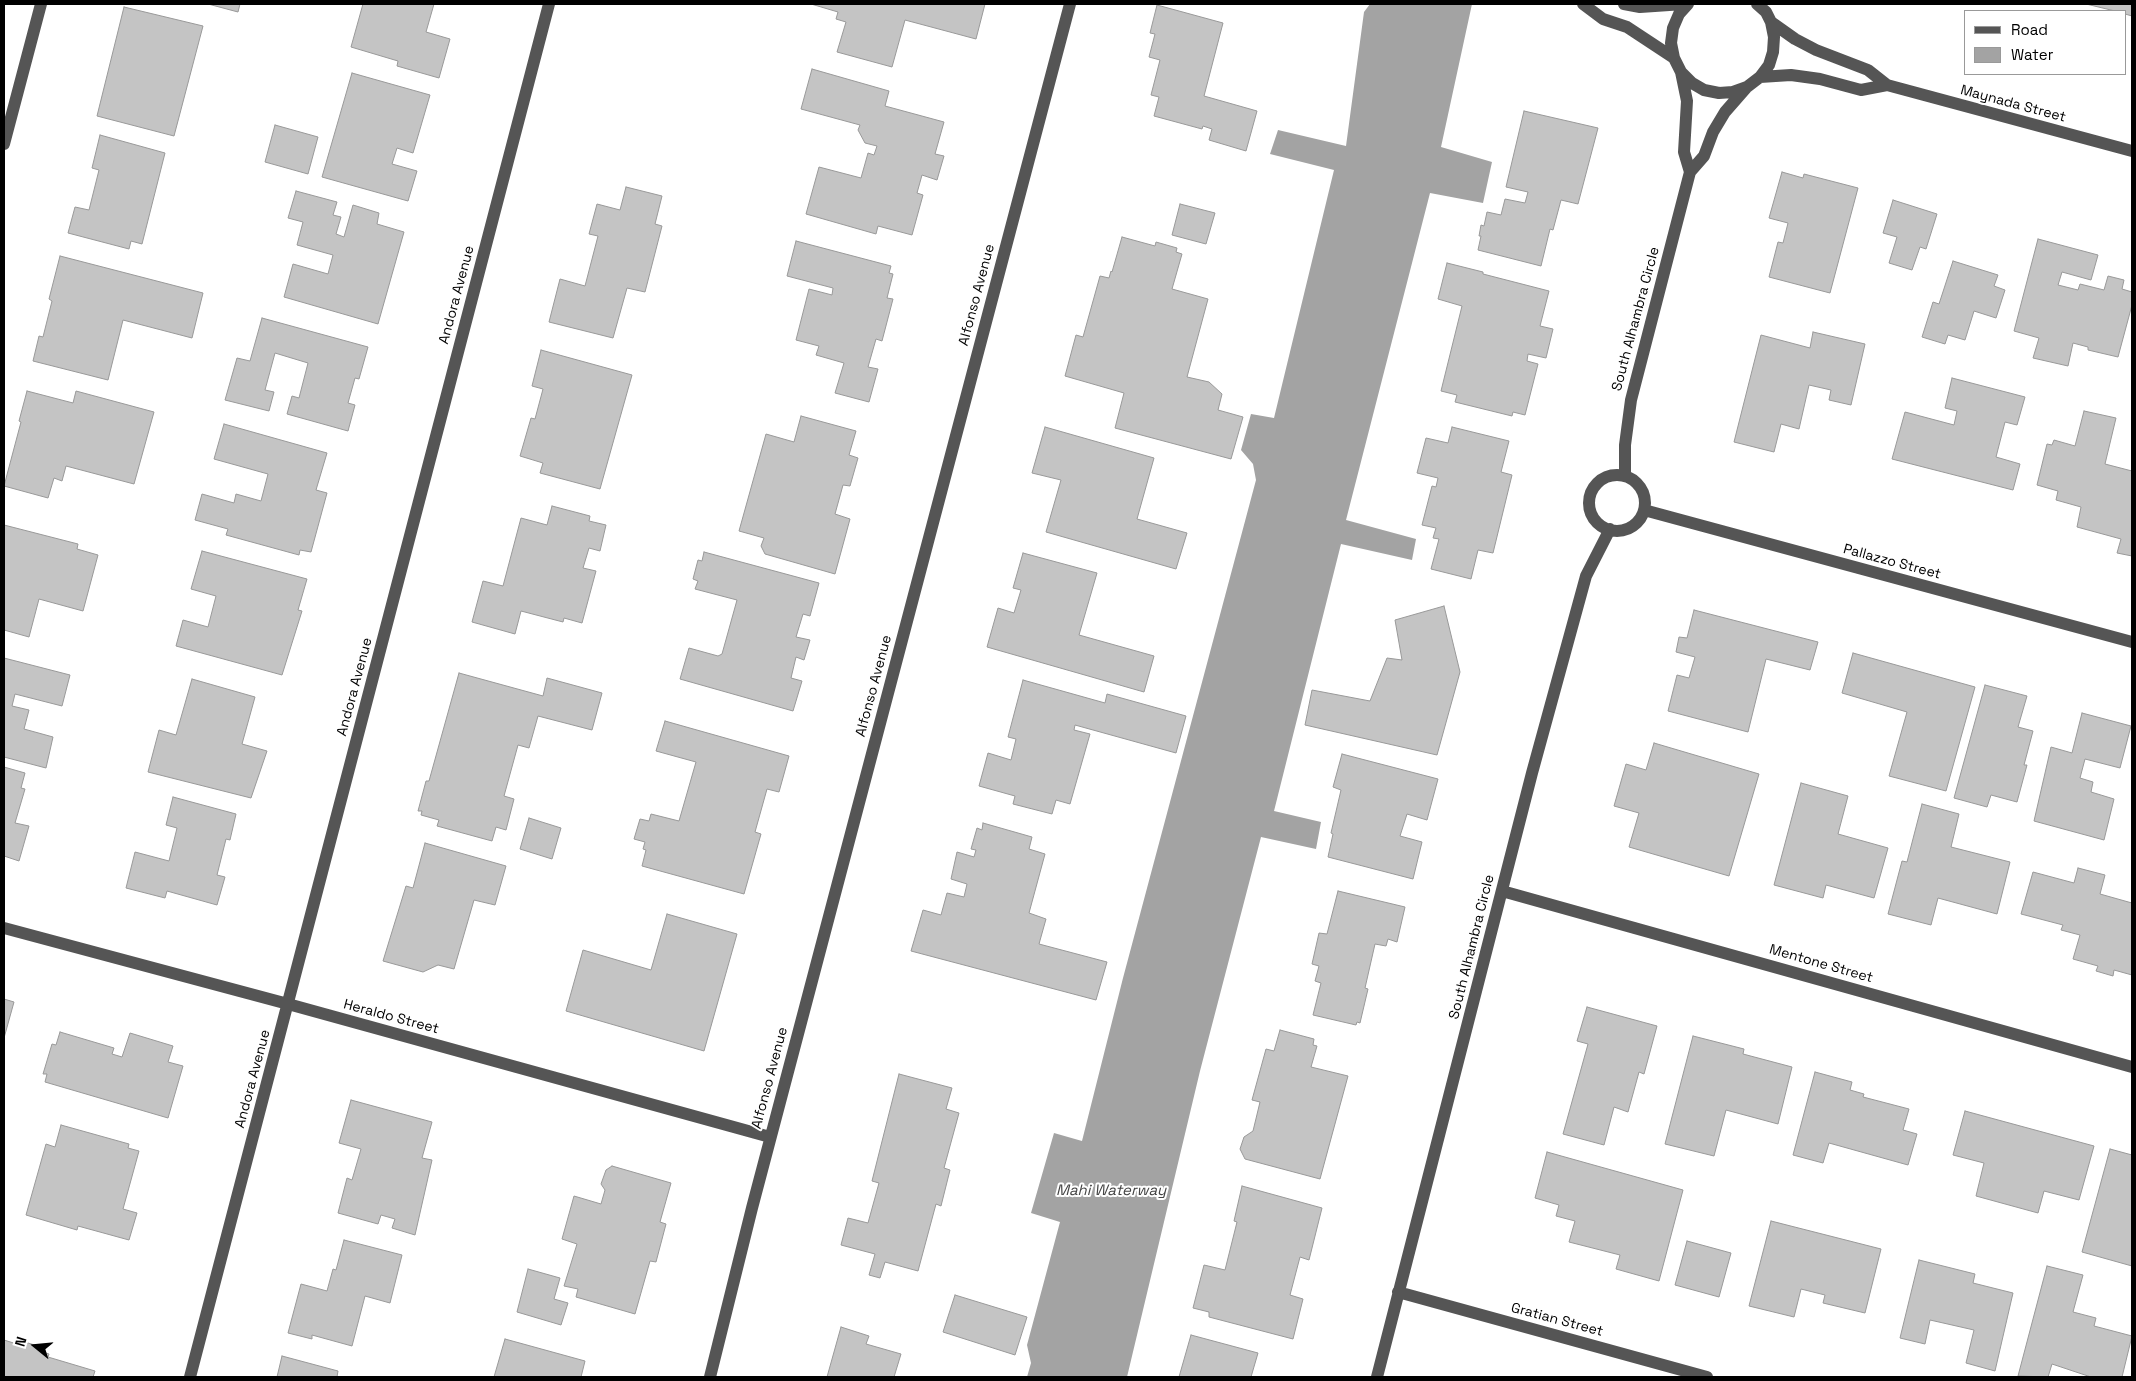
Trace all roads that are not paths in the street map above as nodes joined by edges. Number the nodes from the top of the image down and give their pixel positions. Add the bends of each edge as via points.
1 (41, 4) edge
2 (548, 4) edge
3 (1070, 4) edge
4 (1585, 4) edge
5 (1624, 4) edge
6 (1684, 4) edge
7 (1688, 4) edge
8 (1764, 10) edge
9 (1674, 58) junction
10 (1681, 72) junction
11 (1760, 77) junction
12 (1887, 85) junction
13 (1747, 87) junction
14 (4, 144) edge
15 (2132, 151) edge
16 (1690, 172) junction
17 (1625, 476) junction
18 (1644, 510) junction
19 (1610, 529) junction
20 (2132, 642) edge
21 (1502, 892) junction
22 (4, 928) edge
23 (288, 1004) junction
24 (2132, 1067) edge
25 (770, 1137) junction
26 (1398, 1292) junction
27 (190, 1377) edge
28 (710, 1377) edge
29 (1377, 1377) edge
30 (1707, 1377) edge

1 - 14 street
2 - 23 street, Andora Avenue
3 - 25 street, Alfonso Avenue
4 - 9 street via 1603,18 1627,27
5 - 6 street via 1640,7
7 - 9 street via 1673,28
8 - 11 street via 1774,37 1773,52
8 - 12 street, Maynada Street via 1795,39 1868,70
9 - 10 street
10 - 13 street via 1692,83 1712,92 1733,92
10 - 16 street, South Alhambra Circle via 1687,101 1684,152
11 - 12 street, Maynada Street via 1791,75 1861,90
11 - 13 street
12 - 15 street, Maynada Street
13 - 16 street, South Alhambra Circle via 1725,112 1704,156
16 - 17 street, South Alhambra Circle via 1631,400
17 - 18 street via 1641,489
17 - 19 street via 1616,475 1600,481 1591,495 1589,504 1595,520
18 - 19 street via 1635,524 1618,530
18 - 20 street, Pallazzo Street
19 - 21 street, South Alhambra Circle via 1586,576
21 - 24 street, Mentone Street
21 - 26 street, South Alhambra Circle
22 - 23 street, Heraldo Street
23 - 25 street, Heraldo Street
23 - 27 street, Andora Avenue
25 - 28 street, Alfonso Avenue
26 - 29 street, South Alhambra Circle
26 - 30 street, Gratian Street

